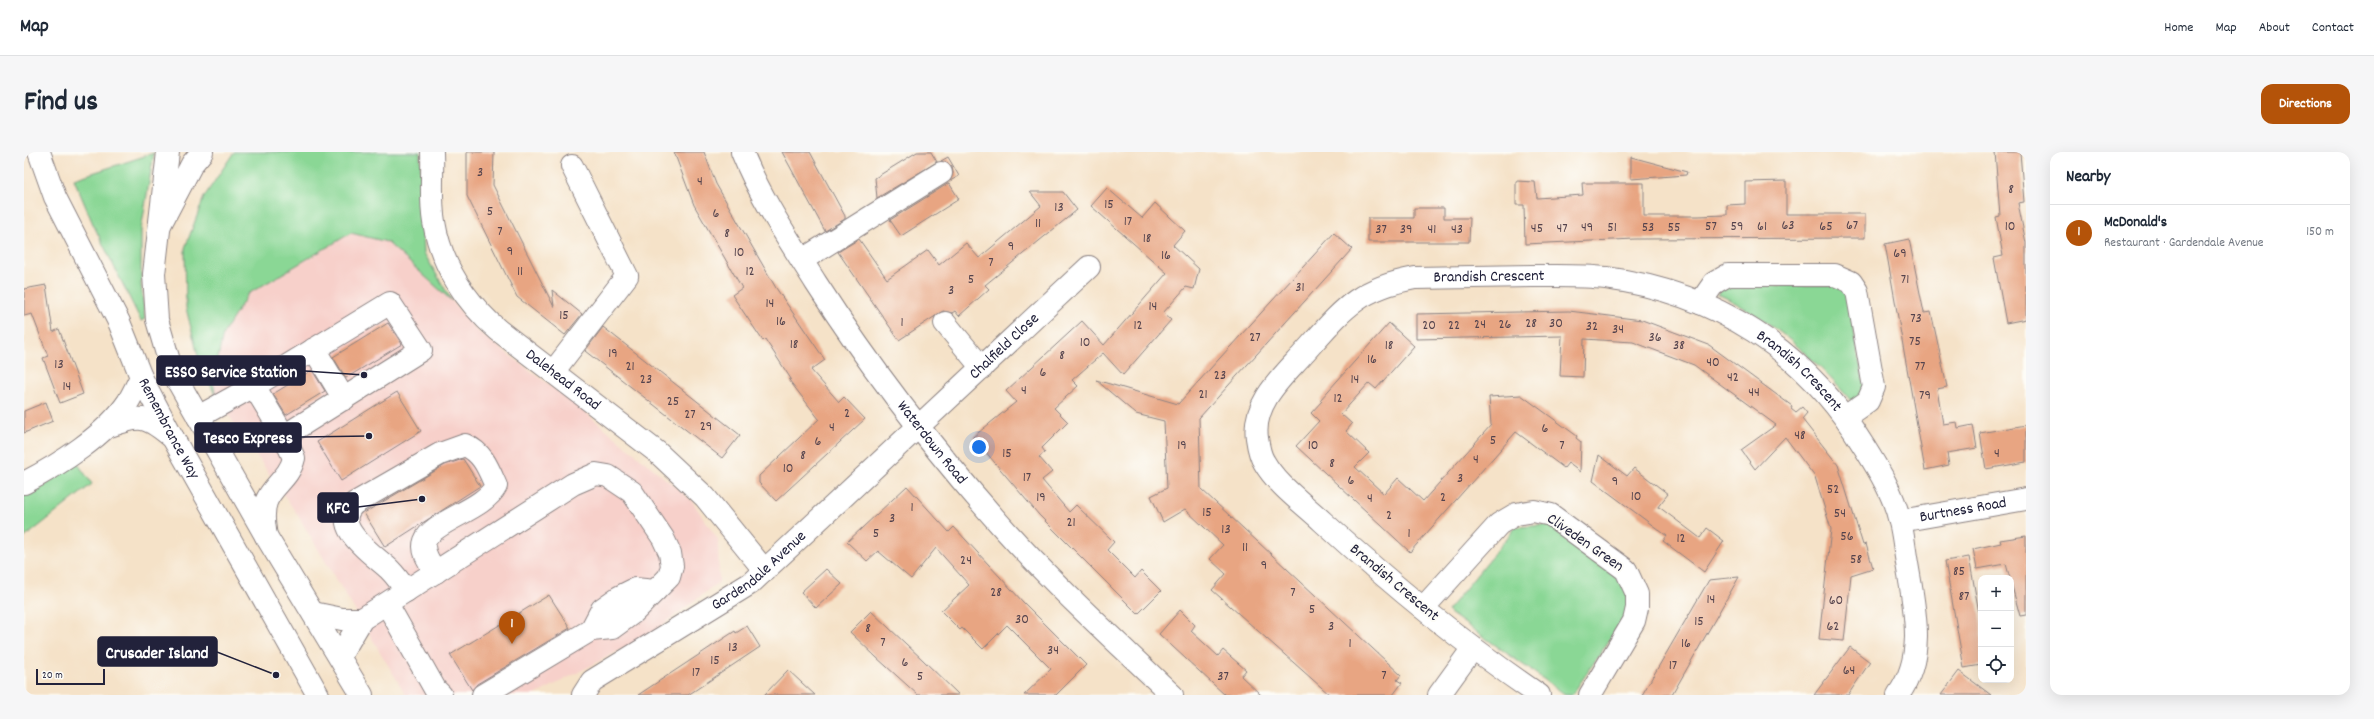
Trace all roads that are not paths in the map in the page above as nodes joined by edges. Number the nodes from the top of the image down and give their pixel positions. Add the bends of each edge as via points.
1 (40, 152) edge
2 (168, 152) edge
3 (202, 152) edge
4 (432, 152) edge
5 (742, 152) edge
6 (572, 166) dead end
7 (942, 172) dead end
8 (159, 227) junction
9 (802, 260) junction
10 (1089, 268) dead end
11 (1700, 303) junction
12 (945, 323) dead end
13 (314, 349) junction
14 (982, 368) junction
15 (552, 372) junction
16 (141, 377) junction
17 (254, 386) junction
18 (344, 399) junction
19 (198, 417) junction
20 (1845, 417) junction
21 (107, 427) junction
22 (920, 427) junction
23 (284, 436) junction
24 (173, 438) junction
25 (24, 483) edge
26 (2026, 499) edge
27 (1900, 521) junction
28 (266, 536) junction
29 (765, 571) junction
30 (436, 572) junction
31 (406, 591) junction
32 (387, 604) junction
33 (1423, 608) junction
34 (313, 613) junction
35 (362, 619) junction
36 (1474, 648) junction
37 (340, 656) junction
38 (318, 695) edge
39 (362, 695) edge
40 (441, 695) edge
41 (483, 695) edge
42 (583, 695) edge
43 (1172, 695) edge
44 (1438, 695) edge
45 (1539, 695) edge
46 (1590, 695) edge
47 (1898, 695) edge

1 - 16 main road, Remembrance Way via 55,197 119,322
2 - 8 main road, Remembrance Way
3 - 8 main road via 192,164
4 - 15 main road, Dalehead Road via 434,222 443,255 459,287 484,317
5 - 9 main road, Waterdown Road via 752,177 773,215
6 - 15 main road via 627,276
7 - 9 main road
8 - 19 main road, Remembrance Way via 154,274 158,320 172,371
9 - 22 main road, Waterdown Road via 845,328
10 - 14 main road, Chalfield Close
11 - 20 main road, Brandish Crescent via 1752,328 1780,349 1814,380
11 - 20 main road via 1714,283 1728,275 1835,275 1851,282 1856,291 1874,387 1868,401
11 - 33 main road, Brandish Crescent via 1668,292 1605,278 1504,276 1402,280 1367,293 1345,307 1273,387 1259,413 1257,437 1263,461 1279,481 1386,580
12 - 14 main road
13 - 17 main road
13 - 18 main road
13 - 18 main road via 390,303 421,350
14 - 22 main road, Chalfield Close
15 - 29 main road, Dalehead Road via 657,452 689,481
16 - 21 main road via 128,401
16 - 24 main road, Remembrance Way
17 - 19 main road
17 - 23 main road
18 - 23 main road
19 - 28 main road, Remembrance Way
20 - 27 main road, Brandish Crescent via 1876,466 1890,493
21 - 24 main road via 134,418 153,422
21 - 25 main road via 61,461
22 - 29 main road, Gardendale Avenue
22 - 43 main road, Waterdown Road via 1005,531
23 - 28 main road via 294,458 288,475 266,502 263,518
24 - 38 main road, Remembrance Way
26 - 27 main road, Burtness Road
27 - 47 main road, Brandish Crescent via 1917,645 1913,668
28 - 34 main road, Remembrance Way
29 - 42 main road, Gardendale Avenue via 751,583 592,681
30 - 31 main road
30 - 31 main road via 424,550 425,540 436,529 491,496 496,486 483,459 476,450 465,445 440,454 347,510 346,521 354,537 390,570
30 - 41 main road via 573,484 596,474 608,476 632,492 670,553 672,566 669,577 655,591 635,589 619,597 602,609 591,630
31 - 32 main road
32 - 35 main road
32 - 40 main road
33 - 36 main road, Brandish Crescent
33 - 46 main road, Cliveden Green via 1499,524 1516,514 1534,511 1551,515 1626,570 1637,594 1634,621
34 - 35 main road via 342,619
34 - 37 main road, Remembrance Way
35 - 37 main road
36 - 44 main road
36 - 45 main road, Brandish Crescent
37 - 39 main road, Remembrance Way

